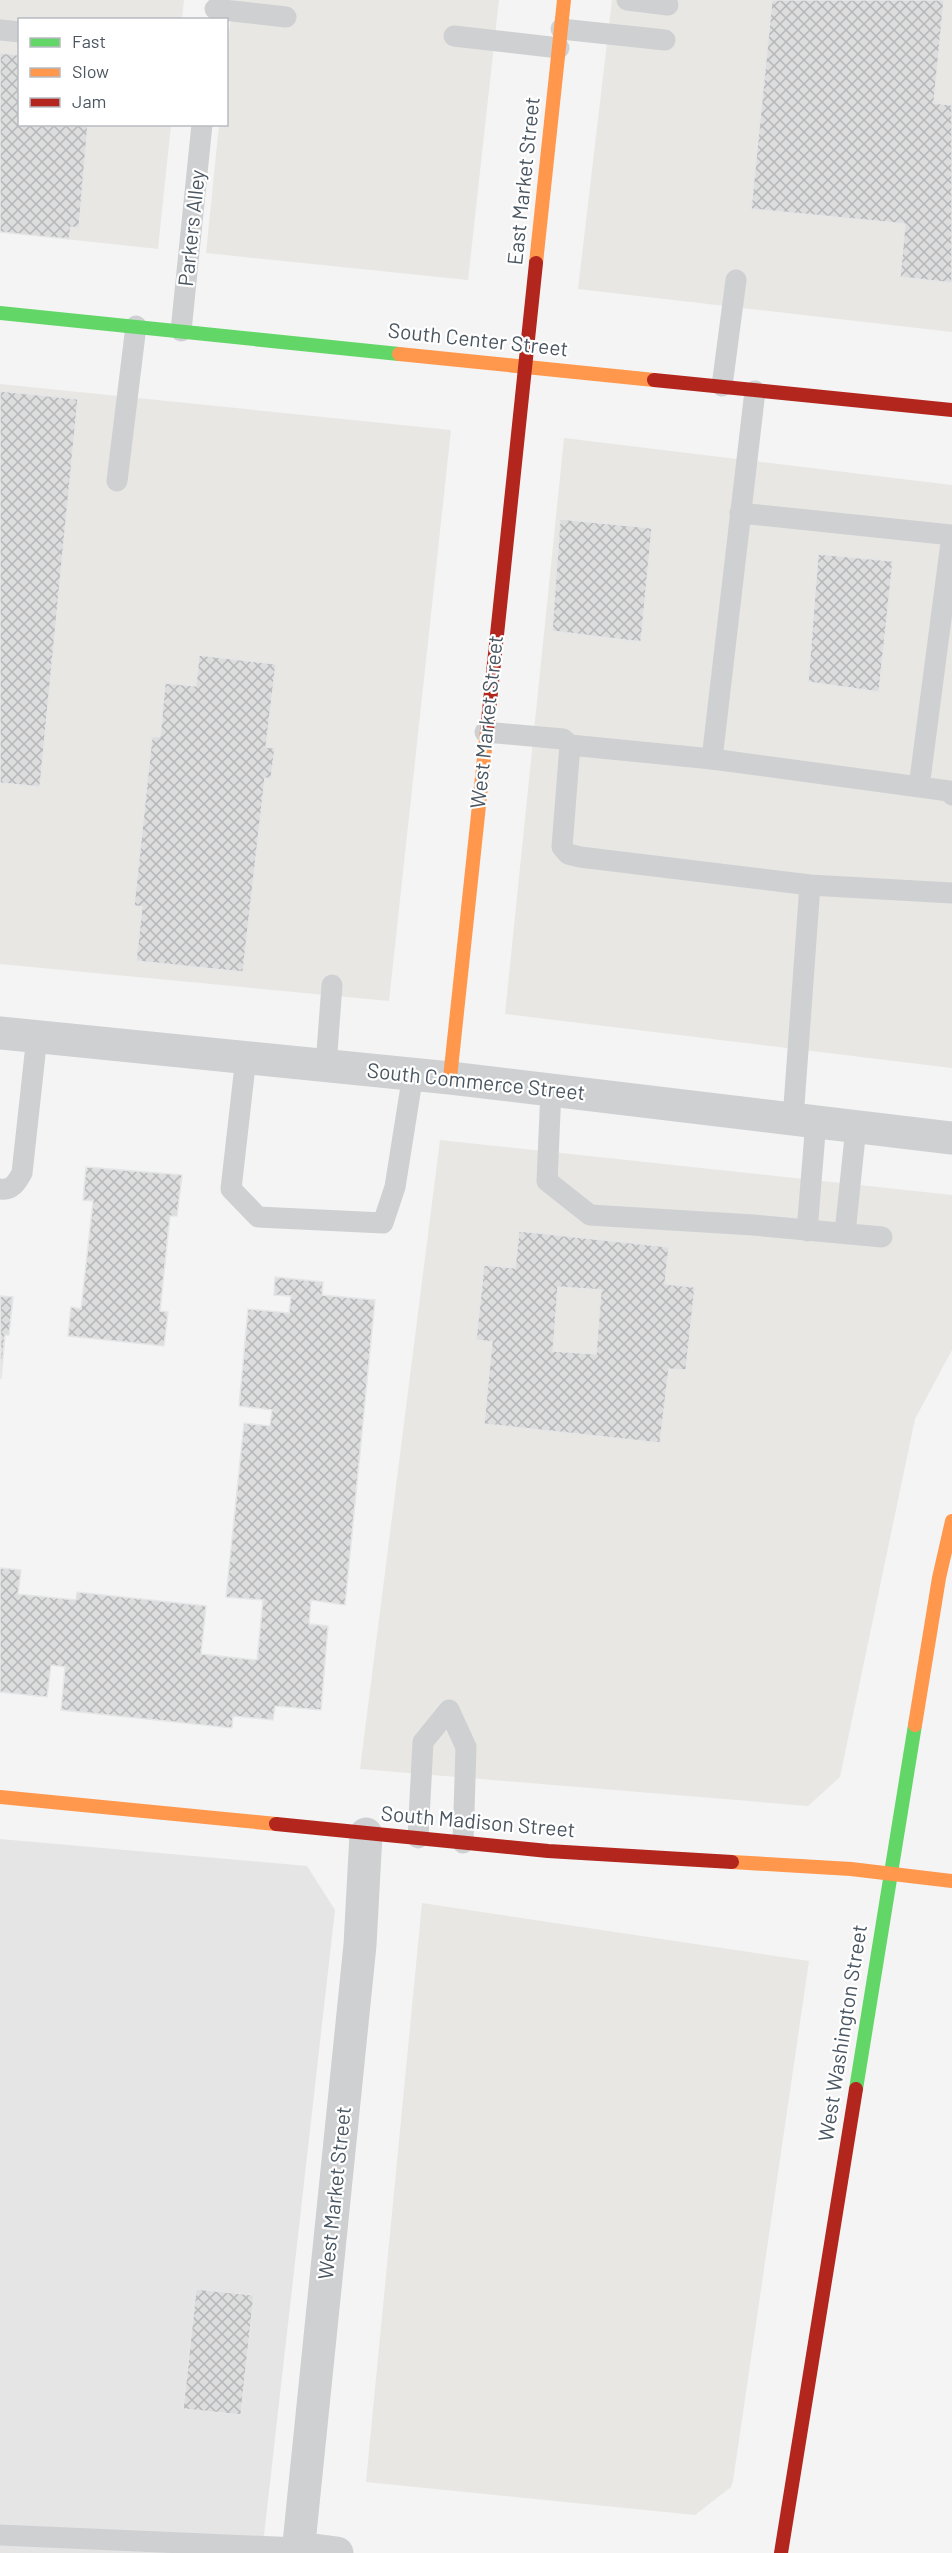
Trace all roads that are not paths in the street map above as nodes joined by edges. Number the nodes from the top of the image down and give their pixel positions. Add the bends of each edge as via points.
1 (564, 0) edge
2 (627, 0) edge
3 (668, 5) dead end
4 (214, 10) edge
5 (285, 17) dead end
6 (0, 30) edge
7 (18, 32) edge
8 (454, 36) dead end
9 (560, 39) junction
10 (665, 40) dead end
11 (202, 126) edge
12 (736, 280) dead end
13 (0, 313) edge
14 (136, 327) junction
15 (181, 331) junction
16 (526, 366) junction
17 (722, 386) junction
18 (755, 391) junction
19 (952, 410) edge
20 (117, 481) dead end
21 (740, 513) junction
22 (952, 535) edge
23 (485, 732) junction
24 (570, 745) junction
25 (712, 759) junction
26 (919, 787) junction
27 (951, 793) edge
28 (810, 885) junction
29 (952, 894) edge
30 (332, 985) dead end
31 (0, 1033) edge
32 (37, 1036) junction
33 (246, 1057) junction
34 (326, 1065) junction
35 (413, 1074) junction
36 (450, 1078) junction
37 (551, 1090) junction
38 (804, 1120) junction
39 (856, 1127) junction
40 (952, 1138) edge
41 (0, 1189) edge
42 (807, 1231) junction
43 (844, 1233) junction
44 (882, 1237) dead end
45 (952, 1521) edge
46 (0, 1797) edge
47 (366, 1834) junction
48 (418, 1838) junction
49 (464, 1843) junction
50 (890, 1875) junction
51 (952, 1881) edge
52 (0, 2535) edge
53 (161, 2547) edge
54 (298, 2551) edge
55 (337, 2553) edge
56 (781, 2553) edge

1 - 9 street, East Market Street
2 - 3 lane
4 - 5 lane
6 - 7 lane
8 - 9 lane
9 - 10 lane
9 - 16 street, East Market Street
11 - 15 lane, Parkers Alley
12 - 17 lane
13 - 14 street, South Center Street
14 - 15 street, South Center Street
14 - 20 lane
15 - 16 street, South Center Street
16 - 17 street, South Center Street
16 - 23 street, West Market Street
17 - 18 street, South Center Street
18 - 19 street, South Center Street
18 - 21 lane
21 - 22 lane
21 - 25 lane
22 - 26 lane
23 - 24 lane via 563,739
23 - 36 street, West Market Street
24 - 25 lane
24 - 28 lane via 562,847 568,854
25 - 26 lane
26 - 27 lane
28 - 29 lane
28 - 38 lane
30 - 34 lane
31 - 32 street, South Commerce Street
32 - 33 street, South Commerce Street
32 - 41 lane via 22,1173 15,1185
33 - 34 street, South Commerce Street
33 - 35 lane via 231,1189 258,1217 383,1223 394,1187
34 - 35 street, South Commerce Street
35 - 36 street, South Commerce Street
36 - 37 street, South Commerce Street
37 - 38 street, South Commerce Street
37 - 42 lane via 547,1181 590,1215
38 - 39 street, South Commerce Street
38 - 42 lane
39 - 40 street, South Commerce Street
39 - 43 lane
42 - 43 lane
43 - 44 lane
45 - 50 street, West Washington Street
46 - 47 street, South Madison Street
47 - 48 street, South Madison Street
47 - 54 street, West Market Street via 360,1945
48 - 49 street, South Madison Street
48 - 49 lane via 423,1742 449,1710 466,1747
49 - 50 street, South Madison Street via 851,1869
50 - 51 street, South Madison Street
50 - 56 street, West Washington Street
52 - 53 lane
53 - 54 lane
54 - 55 street

